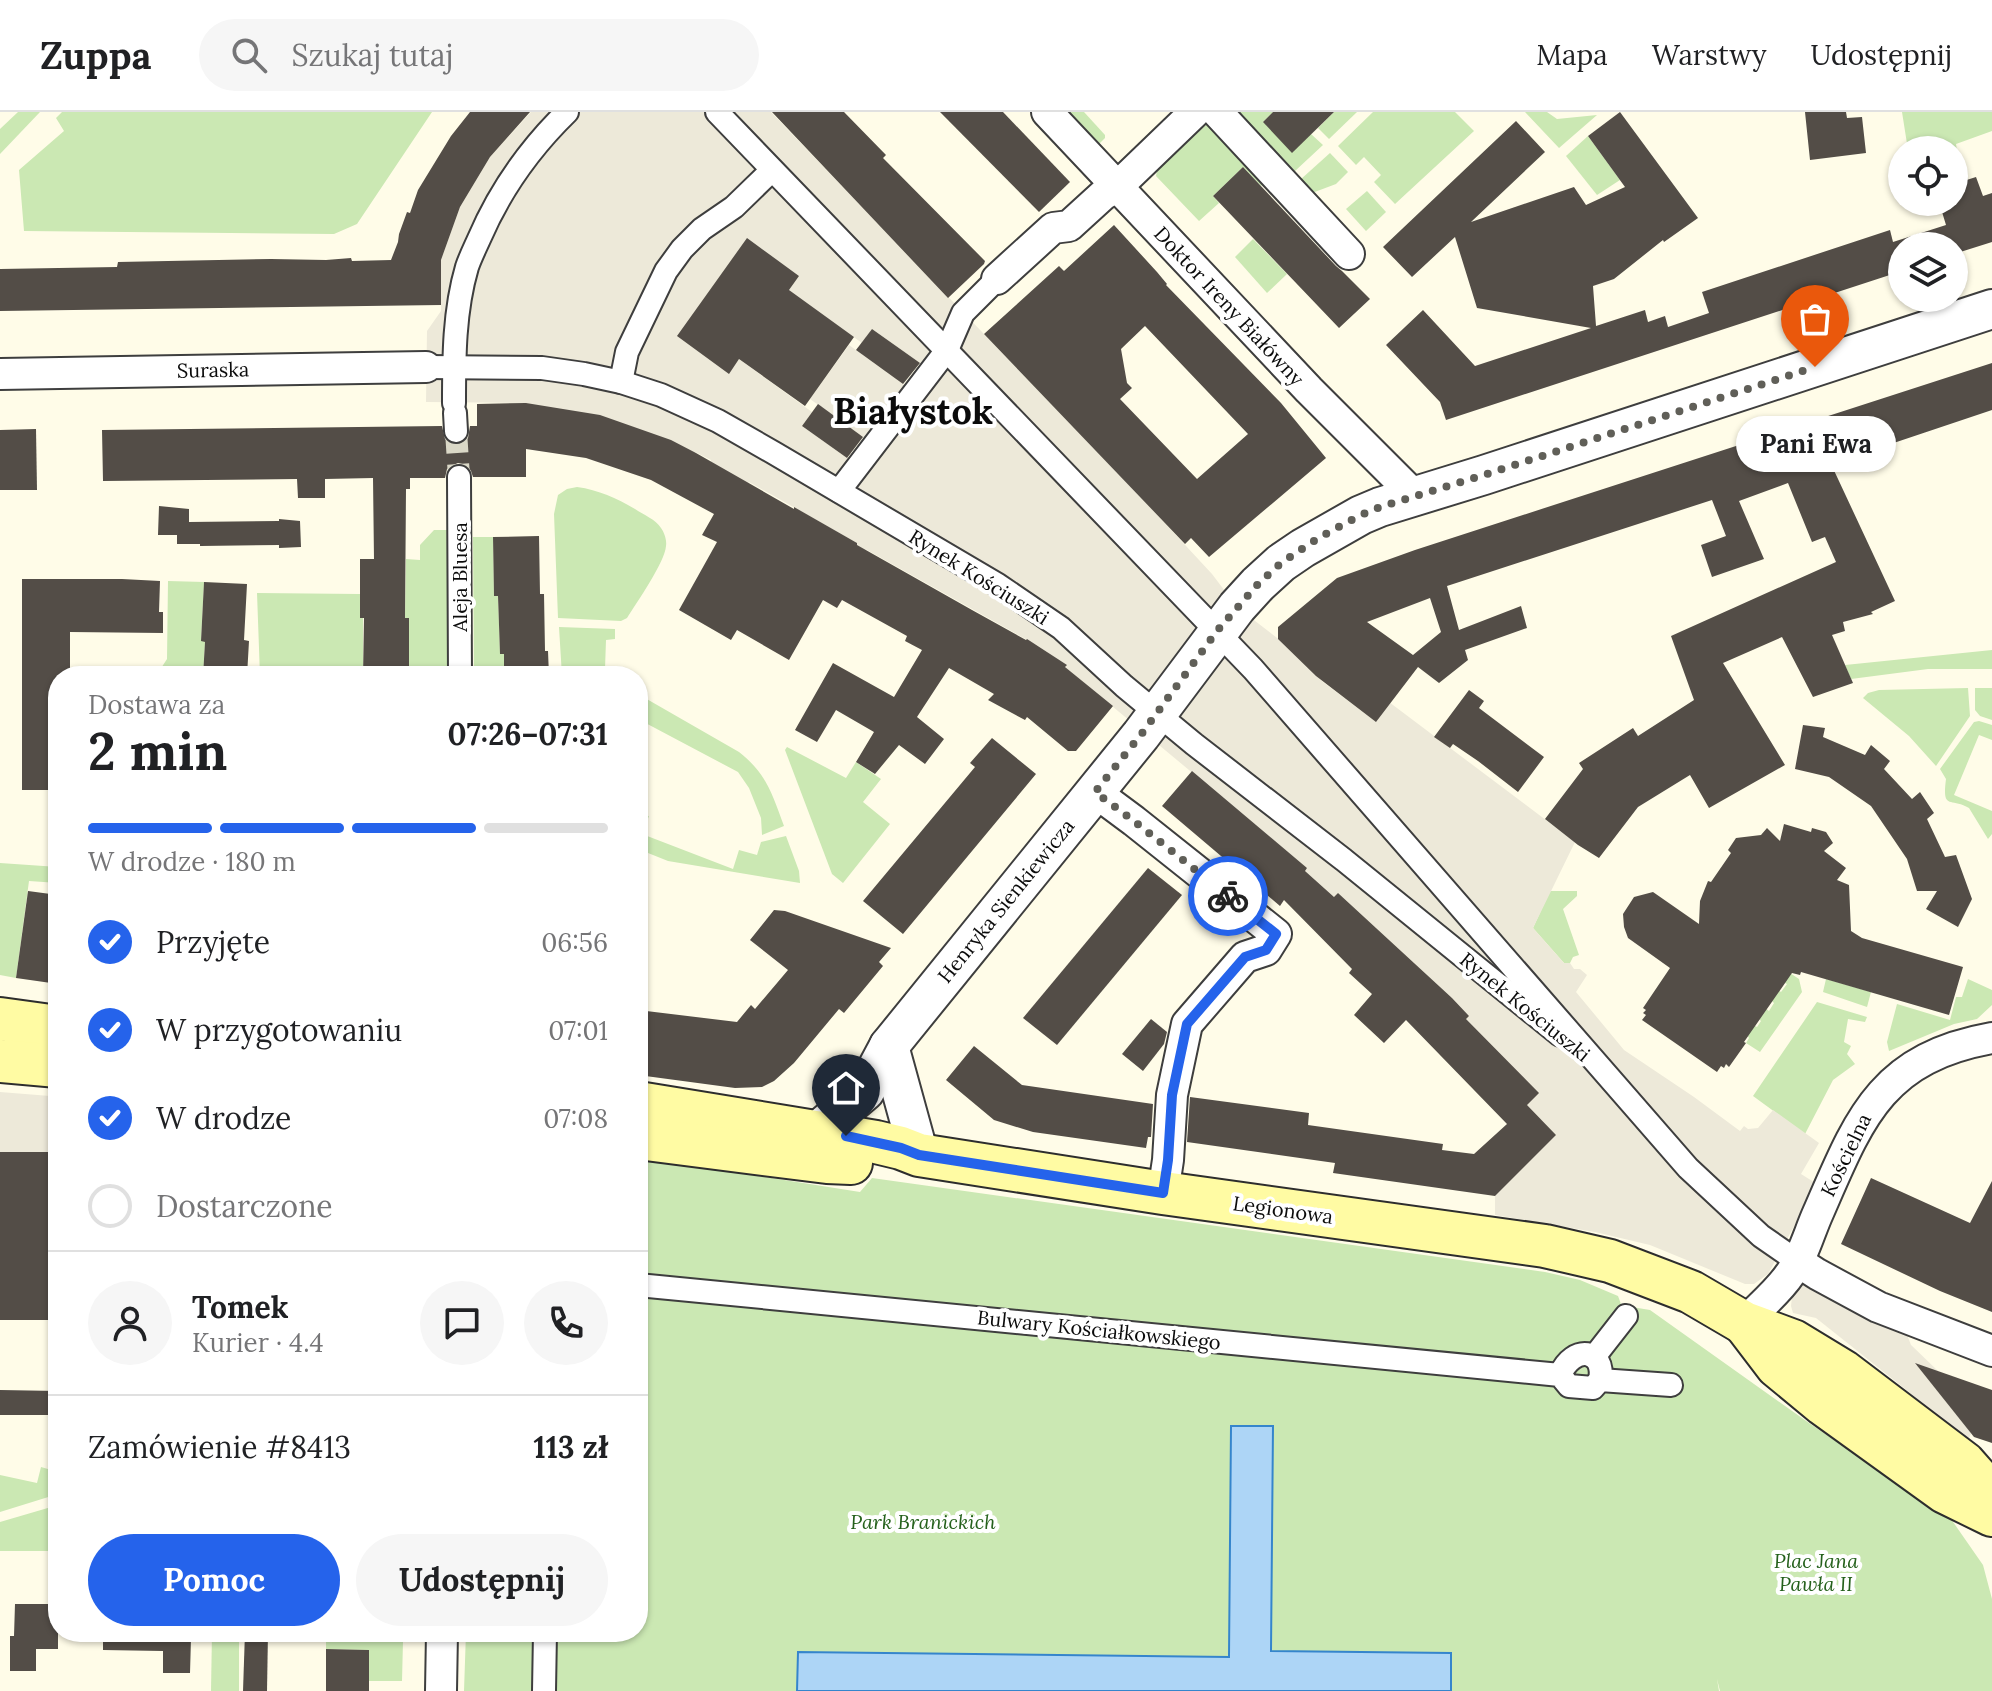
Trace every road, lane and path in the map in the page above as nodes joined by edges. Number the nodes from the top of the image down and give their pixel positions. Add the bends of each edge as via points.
1 (567, 112) edge
2 (717, 112) edge
3 (1047, 112) edge
4 (1195, 112) edge
5 (1217, 112) edge
6 (772, 170) junction
7 (1118, 186) junction
8 (1349, 254) dead end
9 (997, 279) joint
10 (1992, 309) edge
11 (947, 350) junction
12 (440, 367) junction
13 (0, 374) edge
14 (621, 382) junction
15 (455, 416) tunnel mouth
16 (459, 477) tunnel mouth
17 (839, 491) junction
18 (1415, 496) junction
19 (1217, 631) junction
20 (460, 666) edge
21 (1157, 713) junction
22 (1095, 792) junction
23 (0, 1019) edge
24 (48, 1026) edge
25 (1992, 1038) edge
26 (889, 1046) junction
27 (0, 1061) edge
28 (48, 1065) edge
29 (1608, 1074) junction
30 (648, 1106) edge
31 (648, 1138) edge
32 (802, 1144) junction
33 (919, 1155) junction
34 (1163, 1193) junction
35 (1797, 1261) junction
36 (648, 1286) edge
37 (1626, 1316) dead end
38 (1744, 1323) junction
39 (1992, 1351) edge
40 (1594, 1357) junction
41 (1560, 1375) junction
42 (1600, 1380) junction
43 (1671, 1385) dead end
44 (1992, 1495) edge
45 (1992, 1515) edge
46 (442, 1642) edge
47 (545, 1642) edge
48 (441, 1691) edge
49 (544, 1691) edge

1 - 12 street via 518,167 490,212 467,266
2 - 6 street, Rynek Kościuszki
3 - 7 street, Doktor Ireny Białówny
4 - 7 street
5 - 8 street
6 - 11 street, Rynek Kościuszki
6 - 14 street via 702,229 666,271 627,352
7 - 9 street via 1069,226 1053,228
7 - 18 street, Doktor Ireny Białówny
9 - 11 street via 963,313
10 - 18 street, Henryka Sienkiewicza
11 - 17 street
11 - 19 street, Rynek Kościuszki
12 - 13 street, Suraska
12 - 14 street, Rynek Kościuszki via 542,368
12 - 15 street
14 - 17 street, Rynek Kościuszki via 718,421
16 - 20 street, Aleja Bluesa
17 - 21 street, Rynek Kościuszki via 1061,628
18 - 19 street, Henryka Sienkiewicza via 1361,515 1281,563
19 - 21 street, Henryka Sienkiewicza
19 - 29 street, Rynek Kościuszki
21 - 22 street, Henryka Sienkiewicza
21 - 29 street, Rynek Kościuszki
22 - 26 street, Henryka Sienkiewicza
22 - 34 street via 1276,934 1266,950 1245,957 1187,1024 1172,1095
23 - 24 main road
25 - 35 street, Kościelna via 1939,1053 1881,1091 1843,1155
26 - 32 street, Henryka Sienkiewicza via 850,1079
26 - 33 street
27 - 28 main road
29 - 35 street via 1688,1168 1761,1236
30 - 32 main road, Legionowa
31 - 32 main road, Legionowa
32 - 33 main road, Legionowa via 827,1162
33 - 34 main road, Legionowa
34 - 38 main road, Legionowa via 1545,1246 1644,1272
35 - 38 street, Kościelna
35 - 39 street via 1878,1307
36 - 41 street, Bulwary Kościałkowskiego
37 - 40 street
38 - 44 main road via 1793,1341 1844,1372 1964,1463
38 - 45 main road via 1777,1366 1823,1404 1945,1492
40 - 41 street via 1577,1354
40 - 42 street
41 - 42 street, Bulwary Kościałkowskiego via 1569,1386 1593,1388
42 - 43 street, Bulwary Kościałkowskiego
46 - 48 street
47 - 49 street

